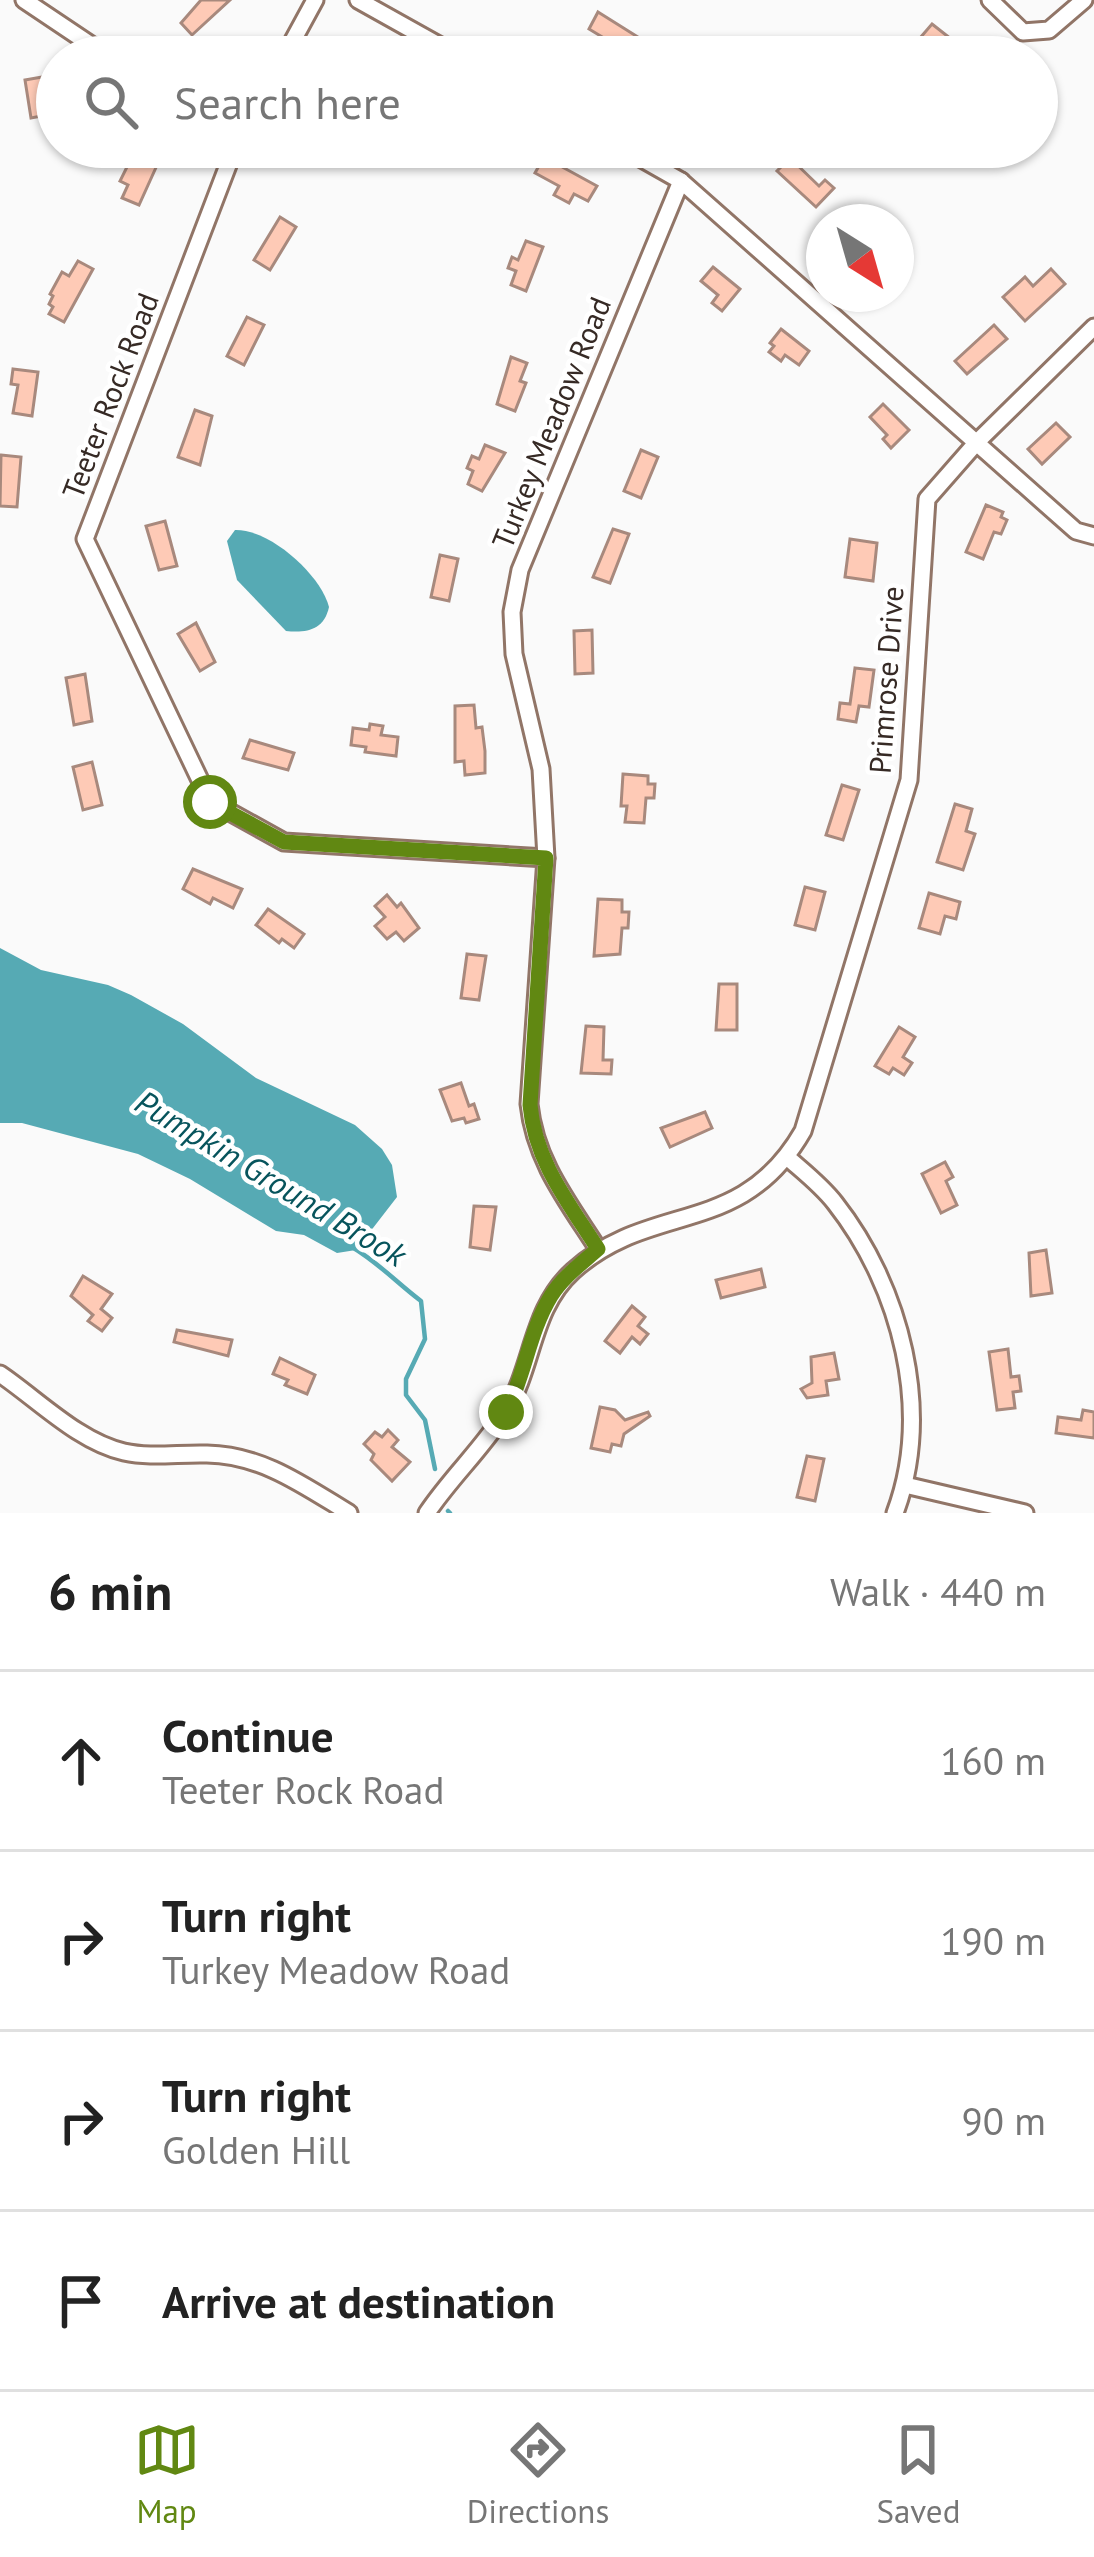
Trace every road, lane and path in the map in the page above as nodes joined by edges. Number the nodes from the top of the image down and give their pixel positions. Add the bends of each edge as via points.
1 (24, 0) edge
2 (315, 0) edge
3 (358, 0) edge
4 (990, 0) edge
5 (1084, 0) edge
6 (78, 36) edge
7 (295, 36) edge
8 (422, 36) edge
9 (227, 168) edge
10 (658, 168) edge
11 (681, 181) junction
12 (1094, 327) edge
13 (976, 442) junction
14 (1094, 536) edge
15 (546, 858) junction
16 (788, 1157) junction
17 (598, 1249) junction
18 (0, 1374) edge
19 (905, 1485) junction
20 (349, 1513) edge
21 (427, 1513) edge
22 (895, 1513) edge
23 (1025, 1513) edge

1 - 6 street
2 - 7 street
3 - 8 street
4 - 5 street via 1023,32 1049,30
9 - 15 street, Teeter Rock Road via 85,539 210,802 284,842
10 - 11 street
11 - 13 street
11 - 15 street, Turkey Meadow Road via 520,570 514,653 542,769
12 - 13 street, Primrose Drive
13 - 14 street via 1076,531
13 - 16 street, Primrose Drive via 927,499 909,780 809,1112
15 - 17 street, Turkey Meadow Road via 532,1134
16 - 17 street via 751,1192 718,1209
16 - 19 street via 852,1226 897,1322 910,1408
17 - 21 street via 552,1294 506,1412
18 - 20 street via 122,1452 264,1462
19 - 22 street
19 - 23 street

